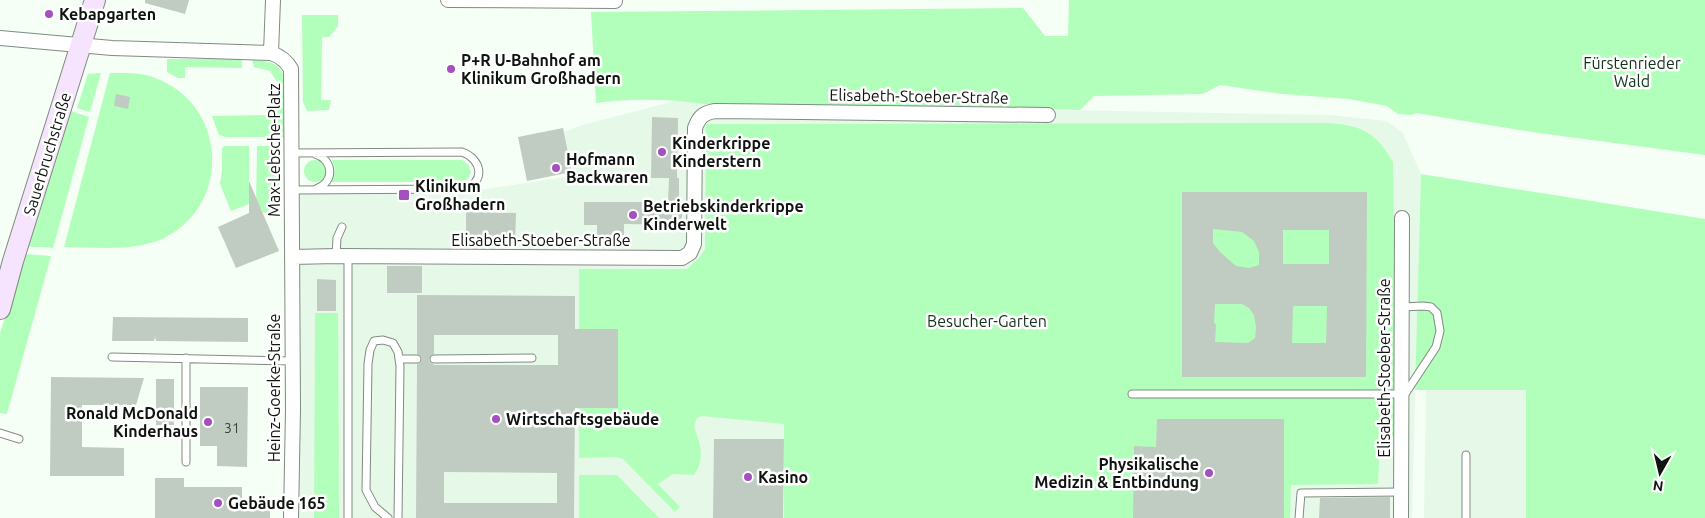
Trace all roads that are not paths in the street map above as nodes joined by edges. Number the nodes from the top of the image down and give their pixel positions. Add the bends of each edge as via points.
1 (95, 0) edge
2 (273, 0) edge
3 (448, 0) edge
4 (615, 1) dead end
5 (0, 38) edge
6 (80, 46) junction
7 (271, 52) junction
8 (1048, 115) dead end
9 (292, 153) junction
10 (313, 153) junction
11 (313, 189) junction
12 (292, 190) junction
13 (1402, 218) dead end
14 (342, 227) dead end
15 (342, 256) junction
16 (292, 257) junction
17 (1402, 307) junction
18 (0, 309) edge
19 (112, 357) dead end
20 (186, 358) junction
21 (532, 358) dead end
22 (399, 359) junction
23 (417, 359) dead end
24 (434, 359) dead end
25 (292, 361) junction
26 (1132, 394) dead end
27 (1401, 396) junction
28 (0, 433) edge
29 (19, 439) dead end
30 (1466, 455) dead end
31 (186, 462) dead end
32 (1401, 492) junction
33 (291, 518) edge
34 (348, 518) edge
35 (388, 518) edge
36 (398, 518) edge
37 (1299, 518) edge
38 (1402, 518) edge
39 (1466, 518) edge

1 - 6 street, Sauerbruchstraße
2 - 7 street
3 - 4 street
5 - 6 street
6 - 7 street
6 - 18 street, Sauerbruchstraße
7 - 9 street, Max-Lebsche-Platz via 287,62 291,69
8 - 15 street, Elisabeth-Stoeber-Straße via 715,111 698,118 695,128 694,244 684,258
9 - 10 lane
9 - 12 street, Max-Lebsche-Platz
10 - 11 lane via 324,157 330,174 323,185
10 - 11 lane via 462,152 474,158 479,173 473,185 464,189
11 - 12 lane
12 - 16 street, Max-Lebsche-Platz
13 - 17 street, Elisabeth-Stoeber-Straße
14 - 15 lane via 336,238
15 - 16 street, Elisabeth-Stoeber-Straße
15 - 34 lane
16 - 25 street, Heinz-Goerke-Straße
17 - 27 street, Elisabeth-Stoeber-Straße
17 - 27 lane via 1431,307 1437,313 1440,331 1436,347
19 - 20 lane
20 - 25 lane
20 - 31 lane
21 - 24 lane
22 - 23 lane
22 - 35 lane via 393,343 383,340 374,342 368,364 366,490 375,507
22 - 36 lane
25 - 33 street, Heinz-Goerke-Straße
26 - 27 lane
27 - 32 street, Elisabeth-Stoeber-Straße
28 - 29 lane
30 - 39 lane
32 - 37 lane via 1301,492
32 - 38 street, Elisabeth-Stoeber-Straße

